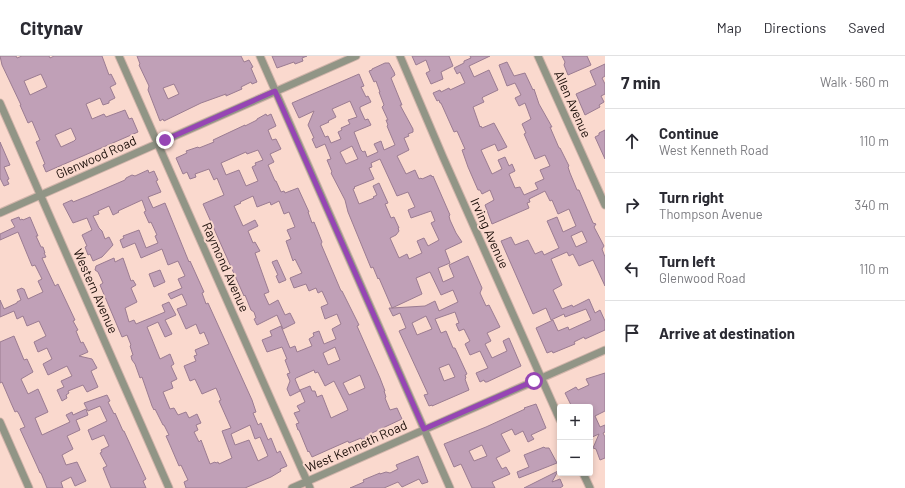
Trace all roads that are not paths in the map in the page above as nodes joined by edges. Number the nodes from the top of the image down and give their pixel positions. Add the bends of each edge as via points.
1 (119, 56) edge
2 (260, 56) edge
3 (356, 56) edge
4 (400, 56) edge
5 (538, 56) edge
6 (275, 91) junction
7 (0, 103) edge
8 (158, 143) junction
9 (40, 195) junction
10 (605, 205) edge
11 (0, 213) edge
12 (605, 350) edge
13 (542, 378) junction
14 (557, 413) edge
15 (0, 422) edge
16 (424, 429) junction
17 (584, 476) edge
18 (308, 485) edge
19 (29, 488) edge
20 (170, 488) edge
21 (292, 488) edge
22 (450, 488) edge
23 (590, 488) edge

1 - 8 street, Raymond Avenue
2 - 6 street
3 - 6 street, Glenwood Road
4 - 13 street, Irving Avenue
5 - 10 street, Allen Avenue
6 - 8 street, Glenwood Road
6 - 16 street
7 - 9 street, Western Avenue
8 - 9 street, Glenwood Road
8 - 18 street, Raymond Avenue
9 - 11 street, Glenwood Road
9 - 20 street, Western Avenue
12 - 13 street, West Kenneth Road
13 - 14 street, Irving Avenue
13 - 16 street, West Kenneth Road
15 - 19 street
16 - 18 street, West Kenneth Road
16 - 22 street
17 - 23 street
18 - 21 street, West Kenneth Road

